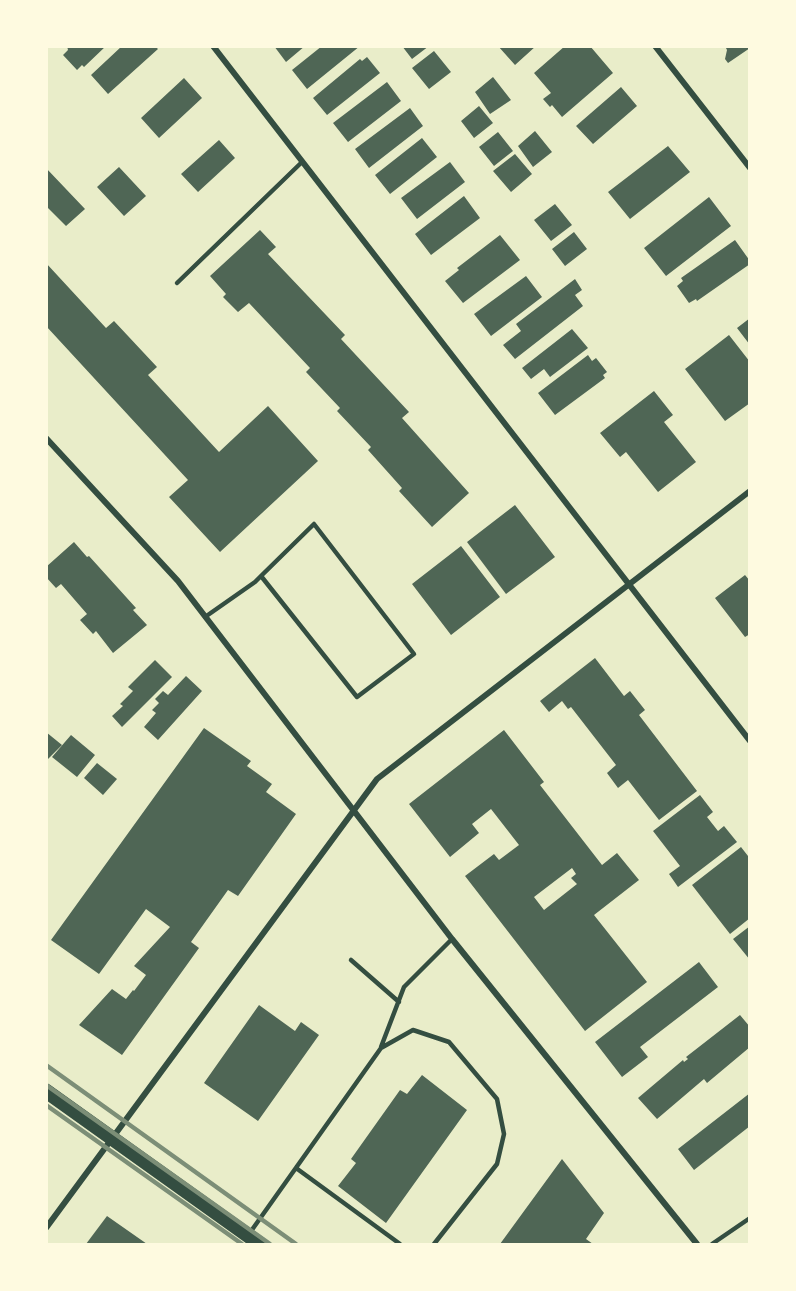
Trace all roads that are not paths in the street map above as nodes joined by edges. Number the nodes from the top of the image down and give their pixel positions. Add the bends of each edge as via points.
1 (213, 46) edge
2 (655, 46) edge
3 (302, 162) junction
4 (750, 168) edge
5 (177, 283) dead end
6 (46, 438) edge
7 (750, 491) edge
8 (261, 576) junction
9 (629, 585) junction
10 (206, 617) junction
11 (750, 741) edge
12 (353, 811) junction
13 (452, 939) junction
14 (351, 960) dead end
15 (399, 1002) junction
16 (381, 1048) junction
17 (46, 1091) edge
18 (113, 1138) junction
19 (296, 1168) junction
20 (750, 1218) edge
21 (46, 1228) edge
22 (254, 1240) edge
23 (400, 1245) edge
24 (434, 1245) edge
25 (697, 1245) edge
26 (712, 1245) edge

1 - 3 street
2 - 4 street
3 - 5 lane
3 - 9 street
6 - 10 street via 178,580
7 - 9 street
8 - 8 lane via 314,524 414,654 357,697
8 - 10 lane
9 - 11 street
9 - 12 street via 376,779
10 - 12 street
12 - 13 street
12 - 18 street
13 - 15 lane via 404,987
13 - 25 street
14 - 15 lane
15 - 16 lane
16 - 19 lane
16 - 24 lane via 413,1030 449,1042 497,1099 504,1134 497,1164
17 - 18 main road
18 - 21 street
18 - 22 main road
19 - 22 lane
19 - 23 lane
20 - 26 lane

